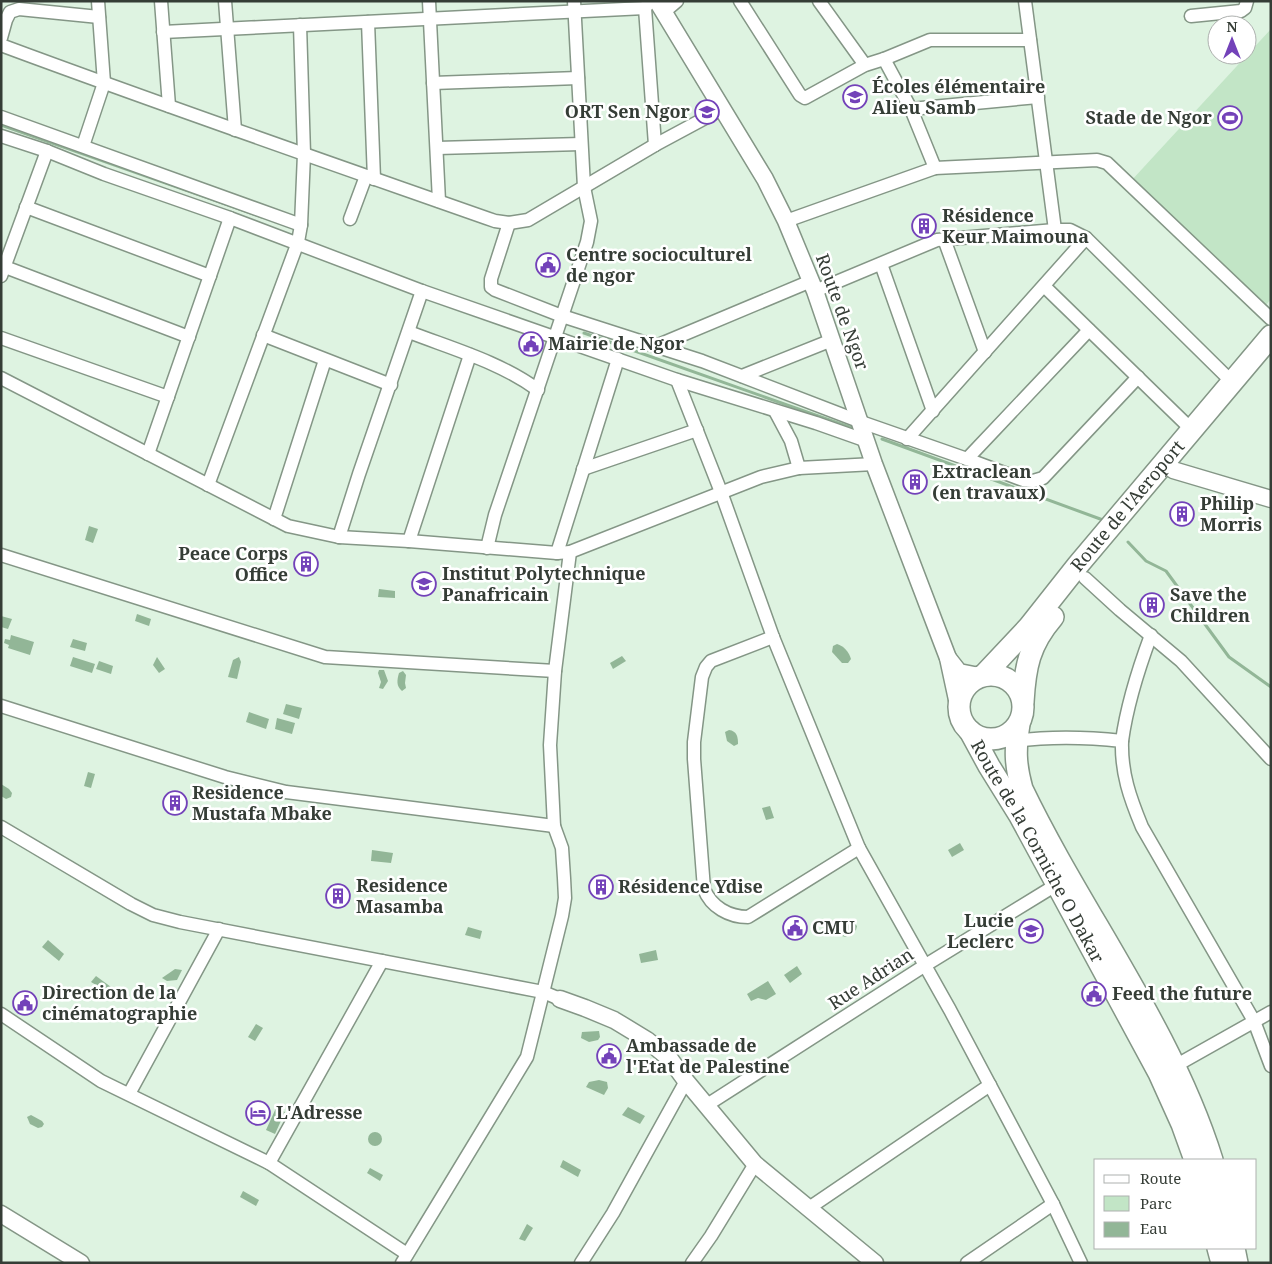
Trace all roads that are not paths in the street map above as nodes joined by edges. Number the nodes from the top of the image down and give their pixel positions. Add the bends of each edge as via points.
1 (98, 1) edge
2 (161, 1) edge
3 (225, 1) edge
4 (429, 1) edge
5 (677, 1) edge
6 (740, 1) edge
7 (819, 1) edge
8 (1025, 1) edge
9 (1247, 1) edge
10 (654, 6) edge
11 (574, 7) edge
12 (1191, 16) dead end
13 (99, 18) junction
14 (430, 19) junction
15 (368, 22) junction
16 (300, 25) junction
17 (227, 29) junction
18 (163, 32) junction
19 (1, 38) edge
20 (1030, 40) junction
21 (1, 45) edge
22 (884, 59) junction
23 (866, 65) junction
24 (578, 78) junction
25 (104, 83) junction
26 (433, 83) junction
27 (1038, 97) junction
28 (168, 106) junction
29 (722, 109) junction
30 (912, 110) junction
31 (1, 117) edge
32 (235, 130) junction
33 (1, 136) edge
34 (581, 144) junction
35 (655, 145) junction
36 (83, 146) junction
37 (437, 148) junction
38 (47, 151) junction
39 (304, 154) junction
40 (1046, 162) junction
41 (935, 168) junction
42 (370, 177) junction
43 (584, 187) junction
44 (439, 202) junction
45 (26, 207) junction
46 (230, 218) junction
47 (350, 219) dead end
48 (786, 221) junction
49 (509, 223) junction
50 (301, 225) junction
51 (1055, 230) junction
52 (1086, 238) junction
53 (944, 239) junction
54 (298, 242) junction
55 (881, 264) junction
56 (3, 271) edge
57 (210, 276) junction
58 (813, 286) junction
59 (1044, 286) junction
60 (422, 291) junction
61 (562, 316) junction
62 (1271, 319) edge
63 (1089, 330) junction
64 (409, 332) junction
65 (263, 335) junction
66 (1271, 336) edge
67 (189, 337) junction
68 (1, 338) edge
69 (556, 338) junction
70 (832, 340) junction
71 (656, 346) junction
72 (985, 352) junction
73 (470, 355) junction
74 (1271, 355) edge
75 (618, 359) junction
76 (325, 360) junction
77 (742, 376) junction
78 (1138, 377) junction
79 (1, 378) edge
80 (677, 380) junction
81 (1232, 382) junction
82 (390, 385) junction
83 (538, 390) junction
84 (168, 398) junction
85 (775, 411) junction
86 (933, 411) junction
87 (861, 422) junction
88 (1191, 429) junction
89 (697, 430) junction
90 (907, 439) junction
91 (867, 441) junction
92 (148, 454) junction
93 (967, 459) junction
94 (874, 464) junction
95 (799, 468) junction
96 (583, 469) junction
97 (1173, 470) junction
98 (208, 485) junction
99 (721, 492) junction
100 (1271, 499) edge
101 (274, 519) junction
102 (339, 537) junction
103 (409, 540) junction
104 (487, 548) junction
105 (563, 553) junction
106 (1, 555) edge
107 (1086, 578) junction
108 (1151, 635) junction
109 (773, 637) junction
110 (948, 658) junction
111 (555, 671) junction
112 (981, 676) junction
113 (1023, 702) junction
114 (1, 706) edge
115 (959, 709) junction
116 (970, 731) junction
117 (1018, 733) junction
118 (1122, 741) junction
119 (1271, 759) edge
120 (554, 826) junction
121 (1, 827) edge
122 (859, 848) junction
123 (1056, 884) junction
124 (219, 929) junction
125 (382, 961) junction
126 (924, 966) junction
127 (543, 992) junction
128 (560, 999) joint
129 (1271, 1012) edge
130 (1, 1014) edge
131 (1254, 1021) junction
132 (1175, 1066) junction
133 (1271, 1066) edge
134 (686, 1081) junction
135 (990, 1085) junction
136 (129, 1094) junction
137 (707, 1105) junction
138 (1195, 1159) edge
139 (1212, 1159) edge
140 (269, 1163) junction
141 (755, 1164) junction
142 (1053, 1204) junction
143 (809, 1208) junction
144 (1, 1214) edge
145 (1218, 1249) edge
146 (1234, 1249) edge
147 (404, 1258) edge
148 (81, 1263) edge
149 (582, 1263) edge
150 (692, 1263) edge
151 (875, 1263) edge
152 (967, 1263) edge
153 (1081, 1263) edge
154 (1222, 1263) edge
155 (1237, 1263) edge

1 - 13 street
2 - 18 street
3 - 17 street
4 - 14 street
5 - 10 street
6 - 23 street via 802,97
7 - 23 street
8 - 20 street
9 - 12 street via 1241,11
10 - 11 street
10 - 29 street, Route de Ngor
10 - 35 street
11 - 14 street
11 - 24 street
13 - 19 street via 19,9 10,12
13 - 25 street
14 - 15 street
14 - 26 street
15 - 16 street
15 - 42 street
16 - 17 street
16 - 39 street
17 - 18 street
17 - 32 street
18 - 28 street
20 - 22 street via 930,40
20 - 27 street
21 - 25 street
22 - 23 street
22 - 30 street
24 - 26 street
24 - 34 street
25 - 28 street
25 - 36 street
26 - 37 street
27 - 30 street
27 - 40 street
28 - 32 street
29 - 35 street
29 - 48 street, Route de Ngor via 765,179
30 - 41 street
31 - 36 street
32 - 39 street
33 - 38 street
34 - 37 street
34 - 43 street
35 - 43 street
36 - 50 street
37 - 44 street
38 - 45 street
38 - 46 street
39 - 42 street
39 - 50 street
40 - 41 street
40 - 51 street
40 - 62 street via 1105,162
41 - 48 street
42 - 44 street
42 - 47 street
43 - 49 street via 528,220
43 - 61 street via 591,221
44 - 49 street
45 - 56 street
45 - 57 street
46 - 54 street
46 - 57 street
48 - 58 street, Route de Ngor
49 - 61 street via 490,279 491,287
50 - 54 street
51 - 52 street via 1070,230
51 - 53 street
52 - 59 street
52 - 81 street
53 - 55 street
53 - 72 street
54 - 60 street
54 - 65 street
55 - 58 street
55 - 86 street
56 - 67 street
57 - 67 street
58 - 70 street, Route de Ngor
58 - 71 street
59 - 63 street
59 - 72 street
60 - 64 street
60 - 69 street
61 - 69 street
61 - 71 street
63 - 78 street
63 - 93 street
64 - 73 street
64 - 82 street
65 - 76 street
65 - 98 street
66 - 81 highway, Route de l'Aeroport
67 - 84 street
68 - 84 street
69 - 75 street
69 - 83 street
70 - 77 street
70 - 87 street, Route de Ngor
71 - 77 street
72 - 86 street
73 - 83 street via 506,370
73 - 103 street
74 - 97 highway, Route de l'Aeroport
75 - 80 street
75 - 96 street
76 - 82 street
76 - 101 street
77 - 87 street
78 - 88 street
78 - 93 street via 1043,478 1023,480
79 - 92 street
80 - 85 street
80 - 89 street
81 - 88 highway, Route de l'Aeroport
82 - 102 street
83 - 104 street via 495,515
84 - 92 street
85 - 91 street
85 - 95 street via 792,441
86 - 90 street
87 - 90 street
87 - 91 street, Route de Ngor
88 - 112 highway, Route de l'Aeroport via 1029,627
89 - 96 street
89 - 99 street
90 - 93 street
91 - 94 street, Route de Ngor
92 - 98 street
94 - 95 street
94 - 110 street, Route de Ngor
95 - 99 street
96 - 105 street
97 - 100 street
97 - 107 highway, Route de l'Aeroport
98 - 101 street
99 - 105 street
99 - 109 street
101 - 102 street via 288,526
102 - 103 street
103 - 104 street
104 - 105 street
105 - 111 street
106 - 111 street via 325,657
107 - 108 street
107 - 113 highway, Route de l'Aeroport via 1037,640 1025,674
108 - 118 street via 1136,675
108 - 119 street via 1181,661
109 - 122 street
109 - 122 street via 711,662 702,677 694,760 707,898 714,906 748,917
110 - 112 street via 959,672
110 - 115 street, Route de Ngor
111 - 120 street via 550,745
112 - 113 highway via 997,675 1010,680 1019,690
112 - 115 highway via 963,690
113 - 117 highway
114 - 120 street via 225,777 286,792
115 - 116 highway via 962,721
116 - 117 highway via 993,739
116 - 123 highway, Route de la Corniche O Dakar
117 - 118 street via 1039,738
117 - 132 highway, Route de la Corniche O Dakar via 1016,771 1022,789
118 - 131 street via 1123,769 1129,796 1142,828
120 - 127 street via 562,848 565,898
121 - 124 street via 153,915
122 - 126 street
123 - 126 street, Rue Adrian
123 - 138 highway, Route de la Corniche O Dakar via 1160,1073
124 - 125 street
124 - 136 street
125 - 127 street
125 - 140 street
126 - 135 street
126 - 137 street, Rue Adrian
127 - 128 street
127 - 147 street via 527,1057
128 - 134 street via 614,1020 647,1040 670,1059
129 - 131 street
130 - 136 street via 102,1081
131 - 132 street
131 - 133 street
132 - 139 highway, Route de la Corniche O Dakar
134 - 137 street
134 - 149 street via 613,1214
135 - 142 street
135 - 143 street
136 - 140 street
137 - 141 street
140 - 147 street
141 - 143 street
141 - 150 street
142 - 152 street
142 - 153 street
143 - 151 street
144 - 148 street
145 - 154 highway
146 - 155 highway

